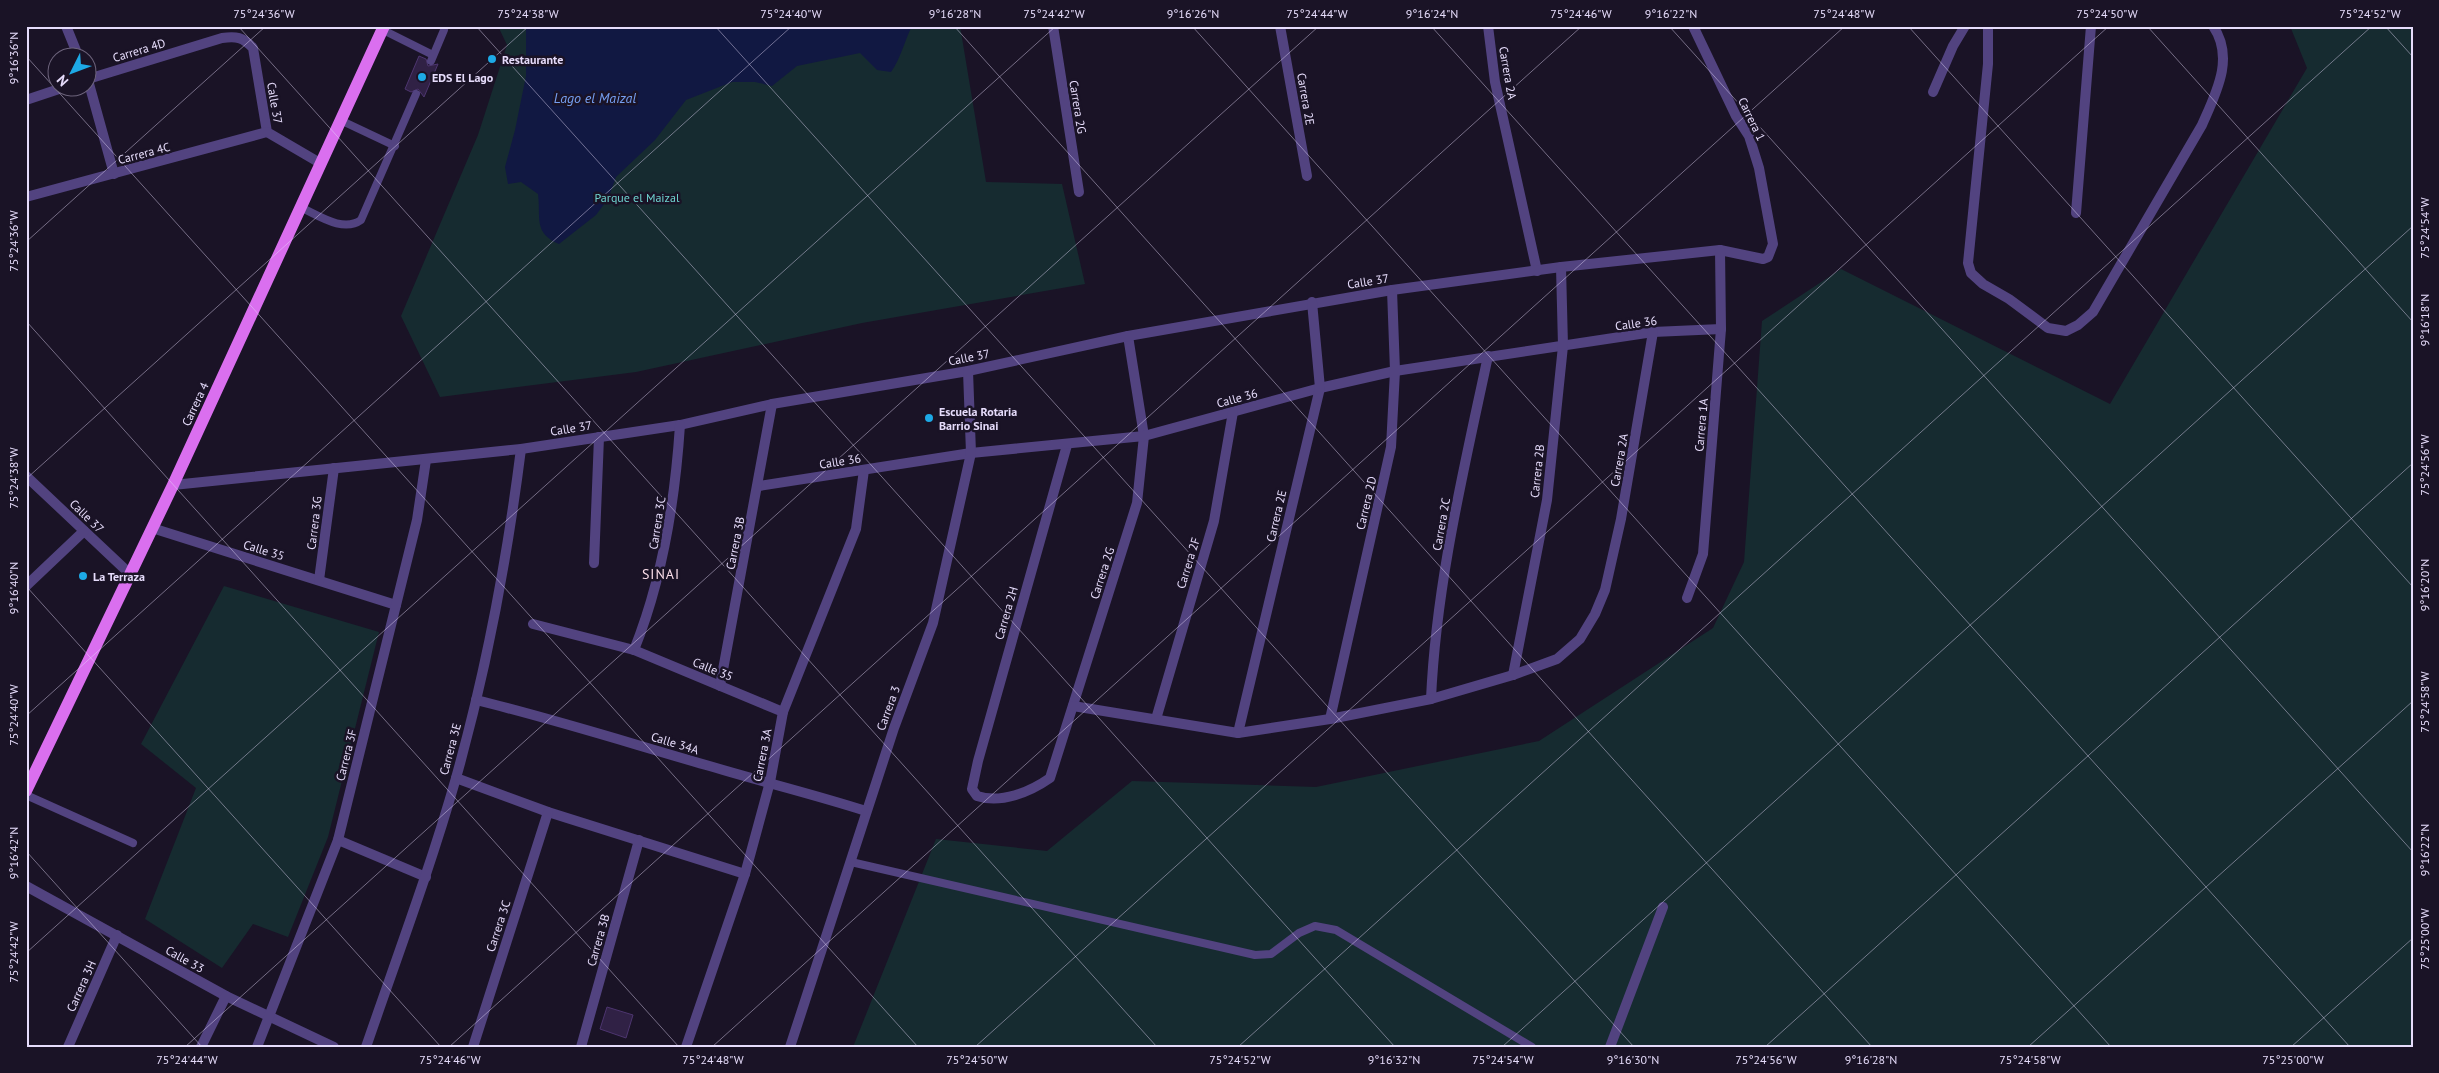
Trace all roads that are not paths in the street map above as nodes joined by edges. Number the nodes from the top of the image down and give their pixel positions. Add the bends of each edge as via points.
1 (66, 26) edge
2 (1053, 26) edge
3 (1280, 26) edge
4 (1488, 26) edge
5 (1693, 26) edge
6 (1965, 26) edge
7 (1988, 26) edge
8 (2091, 26) edge
9 (2213, 26) edge
10 (384, 28) edge
11 (444, 30) dead end
12 (75, 48) edge
13 (253, 48) joint
14 (98, 77) edge
15 (1933, 92) dead end
16 (48, 93) edge
17 (416, 94) dead end
18 (93, 98) edge
19 (26, 100) edge
20 (340, 120) junction
21 (267, 132) junction
22 (395, 146) junction
23 (320, 163) junction
24 (114, 174) junction
25 (1307, 176) dead end
26 (1079, 192) dead end
27 (26, 196) edge
28 (300, 207) junction
29 (2076, 213) dead end
30 (1720, 250) junction
31 (1768, 258) joint
32 (1561, 267) junction
33 (1537, 271) junction
34 (1392, 290) junction
35 (1312, 302) junction
36 (1721, 329) junction
37 (1653, 332) junction
38 (1128, 336) junction
39 (1563, 346) junction
40 (1488, 356) junction
41 (968, 371) junction
42 (1395, 371) junction
43 (1320, 388) junction
44 (772, 404) junction
45 (1233, 412) junction
46 (680, 424) junction
47 (1144, 436) junction
48 (599, 437) junction
49 (1067, 445) junction
50 (521, 449) junction
51 (970, 453) junction
52 (426, 460) junction
53 (334, 468) junction
54 (864, 470) junction
55 (26, 476) edge
56 (173, 484) junction
57 (759, 486) junction
58 (152, 528) junction
59 (84, 531) junction
60 (594, 563) dead end
61 (130, 574) junction
62 (319, 580) junction
63 (26, 586) edge
64 (1687, 598) dead end
65 (396, 604) junction
66 (532, 624) dead end
67 (634, 650) junction
68 (1513, 675) junction
69 (720, 686) junction
70 (1431, 699) junction
71 (476, 700) junction
72 (1073, 706) junction
73 (783, 712) junction
74 (1156, 719) junction
75 (1330, 719) junction
76 (1238, 733) junction
77 (456, 778) junction
78 (770, 782) junction
79 (26, 793) edge
80 (1019, 795) joint
81 (866, 811) junction
82 (548, 812) junction
83 (338, 840) junction
84 (639, 840) junction
85 (133, 843) dead end
86 (851, 862) junction
87 (745, 874) junction
88 (426, 877) junction
89 (26, 886) edge
90 (1663, 908) dead end
91 (118, 935) junction
92 (226, 996) junction
93 (268, 1016) junction
94 (68, 1047) edge
95 (201, 1047) edge
96 (257, 1047) edge
97 (334, 1047) edge
98 (366, 1047) edge
99 (473, 1047) edge
100 (581, 1047) edge
101 (686, 1047) edge
102 (790, 1047) edge
103 (1532, 1047) edge
104 (1610, 1047) edge

1 - 12 street
2 - 26 street, Carrera 2G
3 - 25 street, Carrera 2E
4 - 33 street, Carrera 2A via 1495,82
5 - 31 street, Carrera 1 via 1736,116 1749,136 1759,168 1773,244
6 - 15 street
7 - 9 street via 1988,64 1968,264 1971,273 1983,284 2048,328 2066,331 2093,312 2202,125 2215,96 2224,61 2222,38
8 - 29 street
10 - 11 lane via 432,58
10 - 20 main road, Carrera 4
13 - 14 street, Carrera 4D via 245,39 235,36 222,38
13 - 21 street, Calle 37
16 - 19 street
17 - 22 lane
18 - 24 street
20 - 22 lane
20 - 23 main road, Carrera 4
21 - 23 street, Calle 37
21 - 24 street, Carrera 4C
22 - 28 lane via 361,220 354,225 343,225
23 - 28 main road, Carrera 4
24 - 27 street, Carrera 4C
28 - 56 main road, Carrera 4
30 - 31 street, Calle 37
30 - 32 street, Calle 37
30 - 36 street, Carrera 1A
32 - 33 street, Calle 37
32 - 39 street, Carrera 2B
33 - 34 street, Calle 37
34 - 35 street, Calle 37
34 - 42 street, Carrera 2D
35 - 38 street, Calle 37
35 - 43 street, Carrera 2E
36 - 37 street, Calle 36
36 - 64 street, Carrera 1A via 1703,554
37 - 39 street, Calle 36
37 - 68 street, Carrera 2A via 1606,590 1580,639 1558,659
38 - 41 street, Calle 37
38 - 47 street, Carrera 2G
39 - 40 street, Calle 36
39 - 68 street, Carrera 2B via 1547,500
40 - 42 street, Calle 36
40 - 70 street, Carrera 2C via 1433,646
41 - 44 street, Calle 37
41 - 51 street, Carrera 3
42 - 43 street, Calle 36
42 - 75 street, Carrera 2D via 1391,447
43 - 45 street, Calle 36
43 - 76 street, Carrera 2E
44 - 46 street, Calle 37
44 - 57 street, Carrera 3B
45 - 47 street, Calle 36
45 - 74 street, Carrera 2F via 1214,521
46 - 48 street, Calle 37
46 - 67 street, Carrera 3C via 676,480 664,557
47 - 49 street, Calle 36
47 - 72 street, Carrera 2G via 1137,503
48 - 50 street, Calle 37
48 - 60 street
49 - 51 street, Calle 36
49 - 80 street, Carrera 2H via 972,789 977,796 984,798
50 - 52 street, Calle 37
50 - 71 street, Carrera 3E via 502,574
51 - 54 street, Calle 36
51 - 81 street, Carrera 3 via 933,622
52 - 53 street, Calle 37
52 - 65 street, Carrera 3F via 417,520
53 - 56 street, Calle 37
53 - 62 street, Carrera 3G
54 - 57 street, Calle 36
54 - 73 street, Carrera 3A via 856,529
55 - 59 street, Calle 37
56 - 58 main road, Carrera 4
57 - 69 street, Carrera 3B
58 - 61 main road, Carrera 4
58 - 62 street, Calle 35
59 - 61 street, Calle 37
59 - 63 street
61 - 79 main road, Carrera 4
62 - 65 street, Calle 35
65 - 83 street, Carrera 3F
66 - 67 street, Calle 35
67 - 69 street, Calle 35
68 - 70 street, Carrera 2A
69 - 73 street, Calle 35
70 - 75 street, Carrera 2A
71 - 77 street, Carrera 3E
71 - 78 street, Calle 34A via 560,720
72 - 74 street, Carrera 2A
72 - 80 street, Carrera 2G via 1050,778
73 - 78 street, Carrera 3A
74 - 76 street, Carrera 2A
75 - 76 street, Carrera 2A
77 - 82 street
77 - 88 street, Carrera 3E
78 - 81 street, Calle 34A
78 - 87 street, Carrera 3A
79 - 85 lane
81 - 86 street, Carrera 3
82 - 84 street
82 - 99 street, Carrera 3C
83 - 88 street
83 - 93 street, Carrera 3F
84 - 87 street
84 - 100 street, Carrera 3B
86 - 102 street, Carrera 3
86 - 103 lane via 1255,956 1271,954 1315,926 1336,930
87 - 101 street, Carrera 3A
88 - 98 street, Carrera 3E
89 - 91 street, Calle 33
90 - 104 street
91 - 92 street, Calle 33
91 - 94 street, Carrera 3H
92 - 93 street, Calle 33
92 - 95 street
93 - 96 street, Carrera 3F
93 - 97 street, Calle 33

